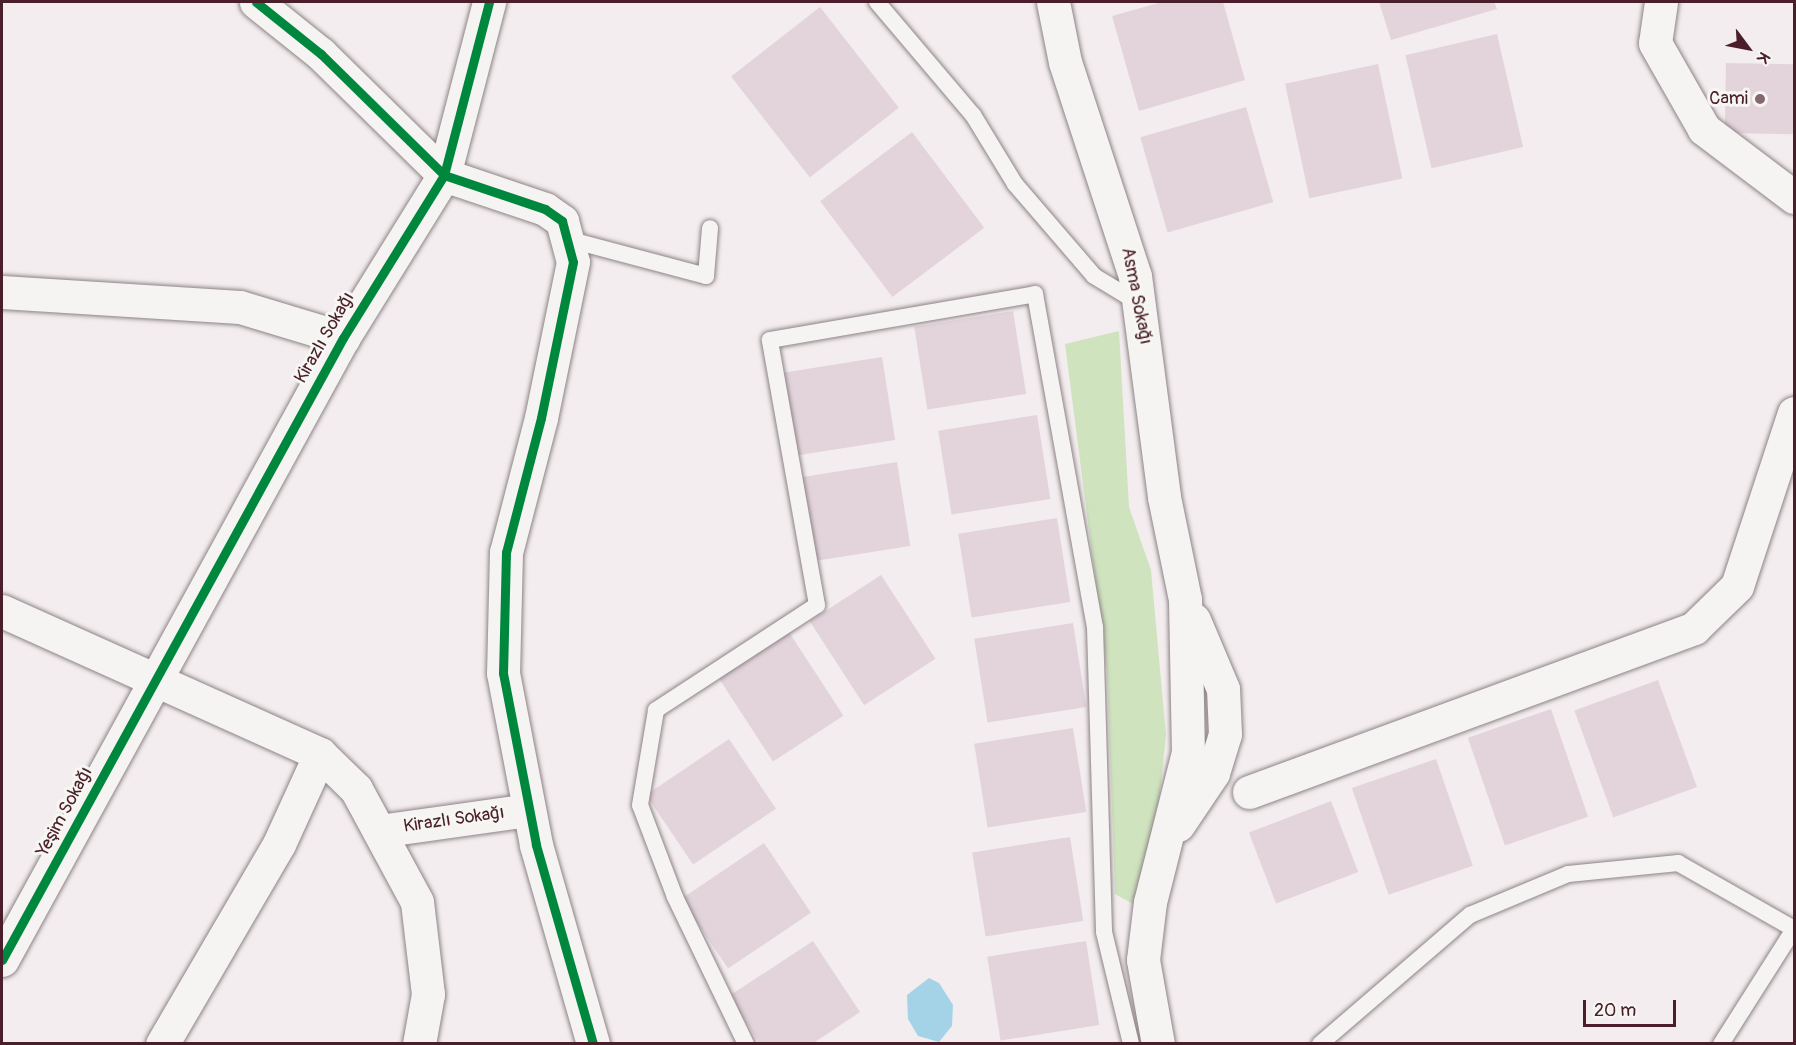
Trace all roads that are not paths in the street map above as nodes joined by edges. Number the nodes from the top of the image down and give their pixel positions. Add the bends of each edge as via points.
1 (255, 2) edge
2 (489, 2) edge
3 (877, 2) edge
4 (1053, 2) edge
5 (1661, 2) edge
6 (444, 175) junction
7 (1794, 197) edge
8 (710, 228) dead end
9 (567, 239) junction
10 (2, 292) edge
11 (1140, 303) junction
12 (343, 338) junction
13 (1794, 413) edge
14 (2, 611) edge
15 (156, 680) junction
16 (320, 754) junction
17 (1249, 792) dead end
18 (529, 810) junction
19 (379, 831) junction
20 (1794, 929) edge
21 (2, 960) edge
22 (162, 1044) edge
23 (419, 1044) edge
24 (593, 1044) edge
25 (746, 1044) edge
26 (1131, 1044) edge
27 (1158, 1044) edge
28 (1320, 1044) edge
29 (1721, 1044) edge

1 - 6 street via 321,54
2 - 6 street, Kirazlı Sokağı
3 - 11 lane via 973,115 1015,184 1094,276
4 - 11 street, Asma Sokağı via 1065,62 1129,249
5 - 7 street via 1655,43 1704,129
6 - 9 street via 545,209 562,221
6 - 12 street, Kirazlı Sokağı
8 - 9 lane via 706,276
9 - 18 street via 573,262 563,320 506,552 503,673
10 - 12 street via 240,307
11 - 27 street, Asma Sokağı via 1164,497 1185,599 1223,689 1225,734 1213,773 1171,834 1150,902 1144,949
12 - 15 street, Kirazlı Sokağı
13 - 17 street via 1737,586 1694,628
14 - 15 street
15 - 16 street
15 - 21 street, Yeşim Sokağı
16 - 19 street via 356,789
16 - 22 street via 279,844
18 - 19 street, Kirazlı Sokağı
18 - 24 street
19 - 23 street via 417,902 428,994
20 - 28 lane via 1678,863 1568,874 1470,915
20 - 29 lane
25 - 26 lane via 675,897 640,805 656,710 817,604 770,340 1035,294 1095,627 1104,932

